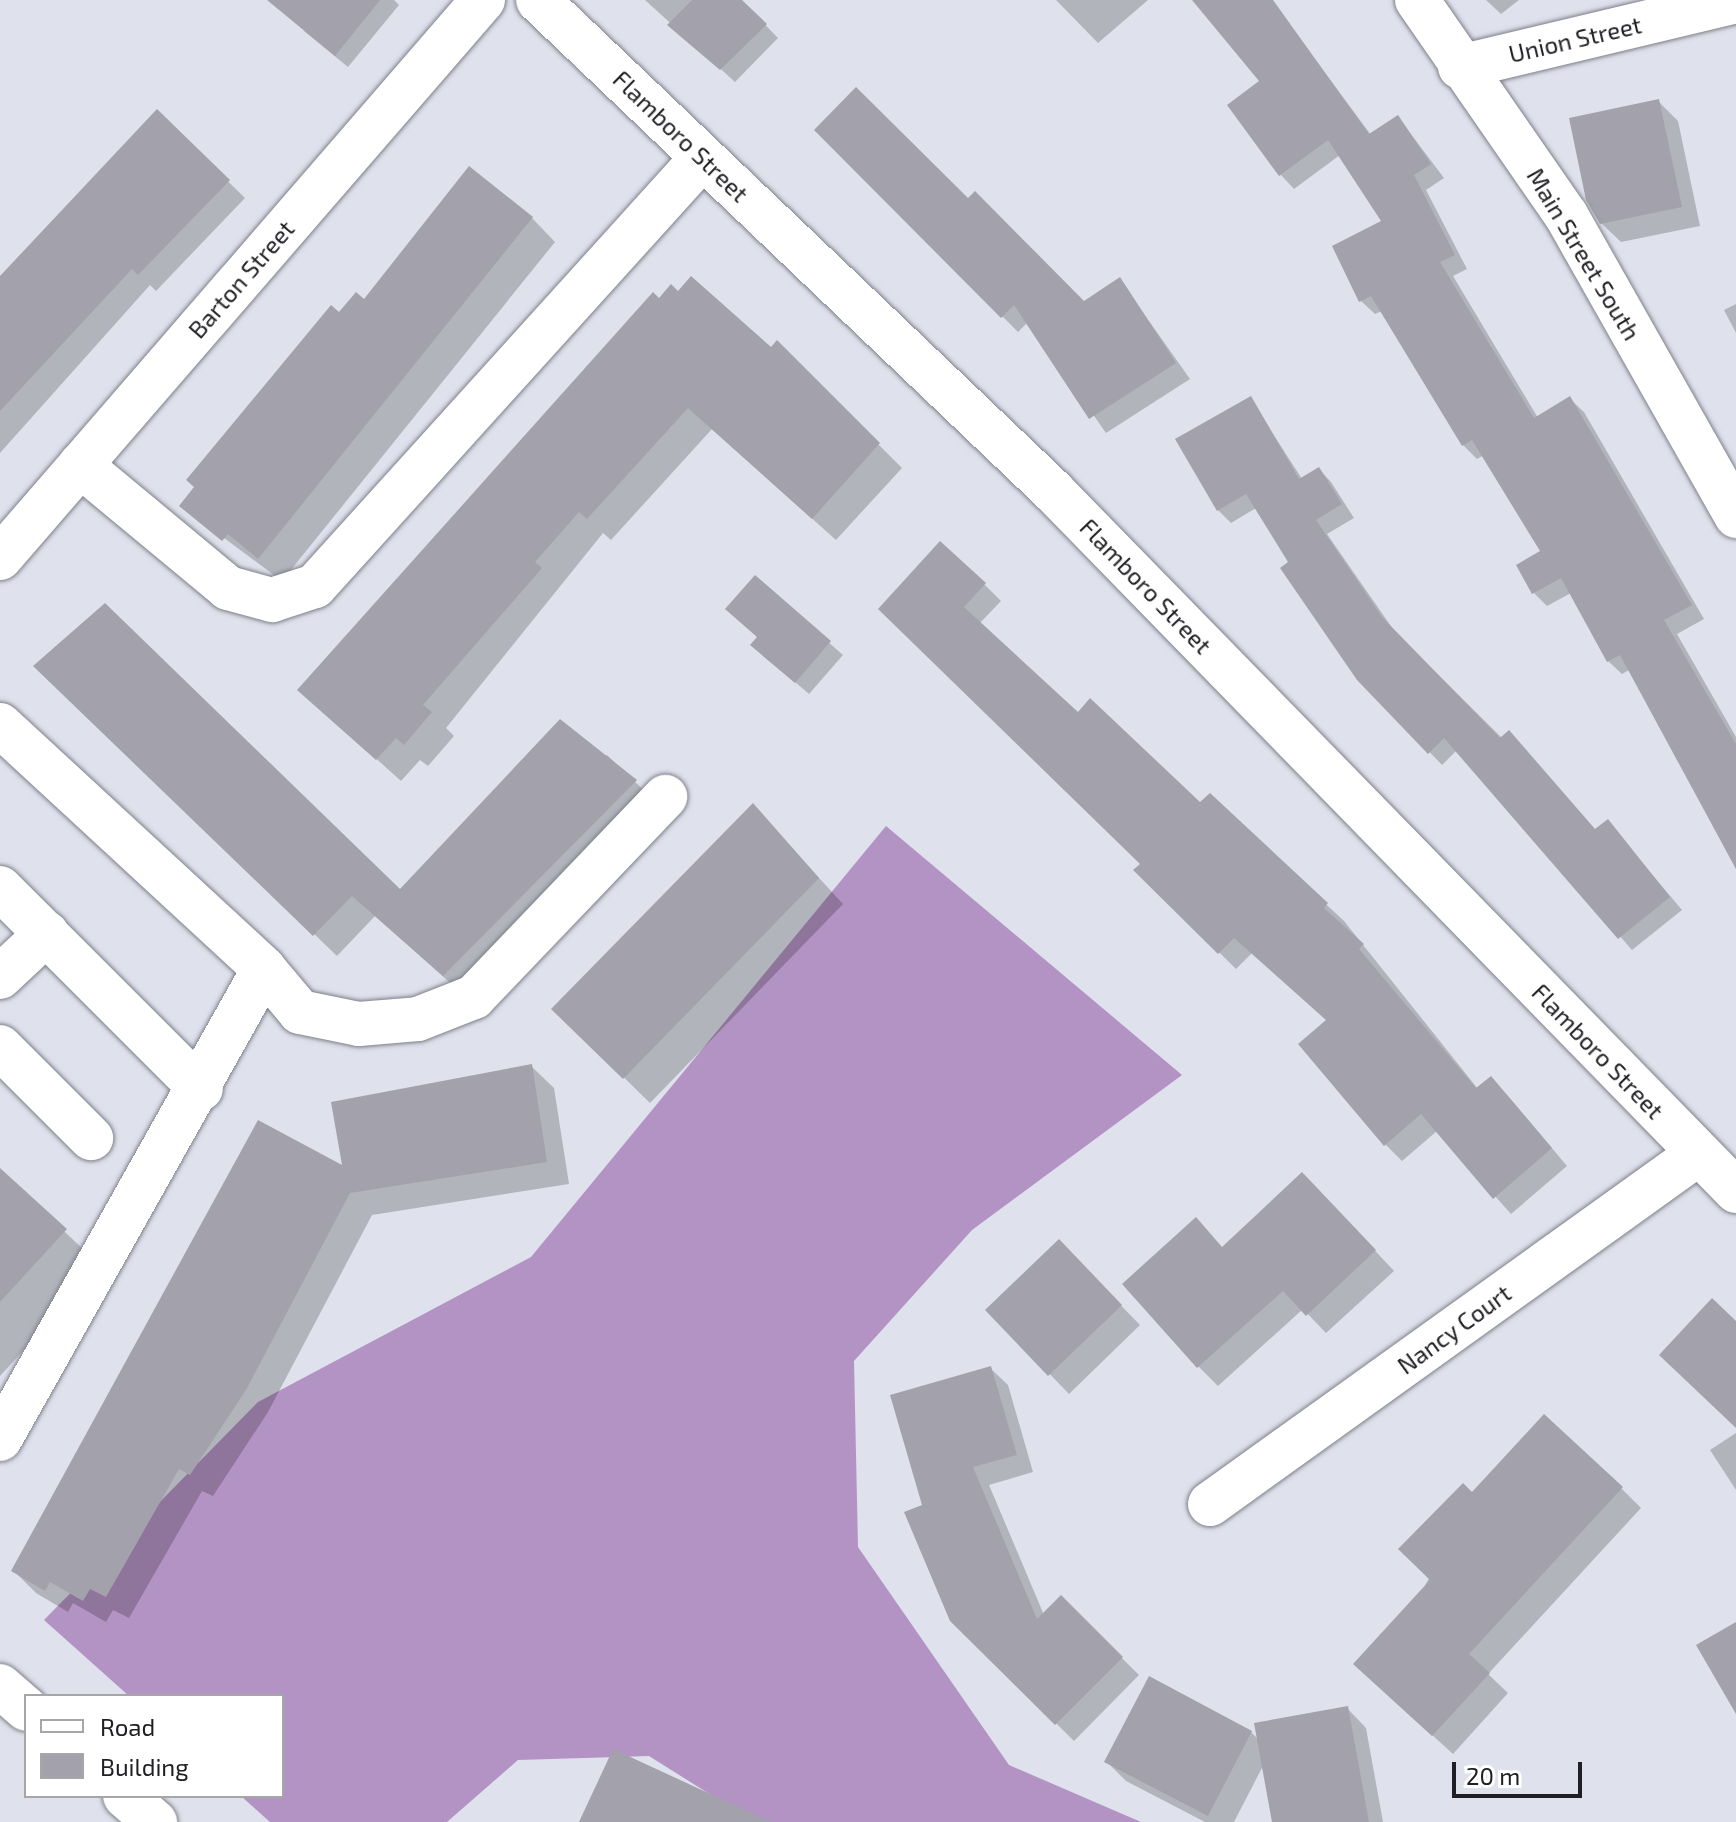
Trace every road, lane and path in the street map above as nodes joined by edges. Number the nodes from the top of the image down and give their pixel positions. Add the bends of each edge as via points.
1 (483, 0) edge
2 (538, 0) edge
3 (1417, 0) edge
4 (1736, 1) edge
5 (1460, 67) junction
6 (703, 157) junction
7 (80, 465) junction
8 (1736, 516) edge
9 (0, 558) edge
10 (0, 725) edge
11 (665, 797) dead end
12 (0, 888) edge
13 (47, 933) junction
14 (264, 969) junction
15 (0, 977) edge
16 (0, 1047) edge
17 (201, 1089) junction
18 (91, 1138) dead end
19 (1698, 1154) junction
20 (1736, 1191) edge
21 (0, 1439) edge
22 (1210, 1504) dead end
23 (0, 1686) edge
24 (24, 1707) edge
25 (127, 1798) edge
26 (155, 1822) edge

1 - 7 street, Barton Street
2 - 6 street, Flamboro Street
3 - 5 street, Main Street South
4 - 5 street, Union Street
5 - 8 street, Main Street South via 1566,215
6 - 7 street via 305,592 272,600 228,588
6 - 19 street, Flamboro Street via 1053,491
7 - 9 street, Barton Street
10 - 14 street
11 - 14 street via 474,997 447,1010 389,1023 329,1020 300,1012
12 - 13 street
13 - 15 street
13 - 17 street
14 - 17 street
16 - 18 street
17 - 21 street
19 - 20 street, Flamboro Street
19 - 22 street, Nancy Court
23 - 24 street
25 - 26 street

